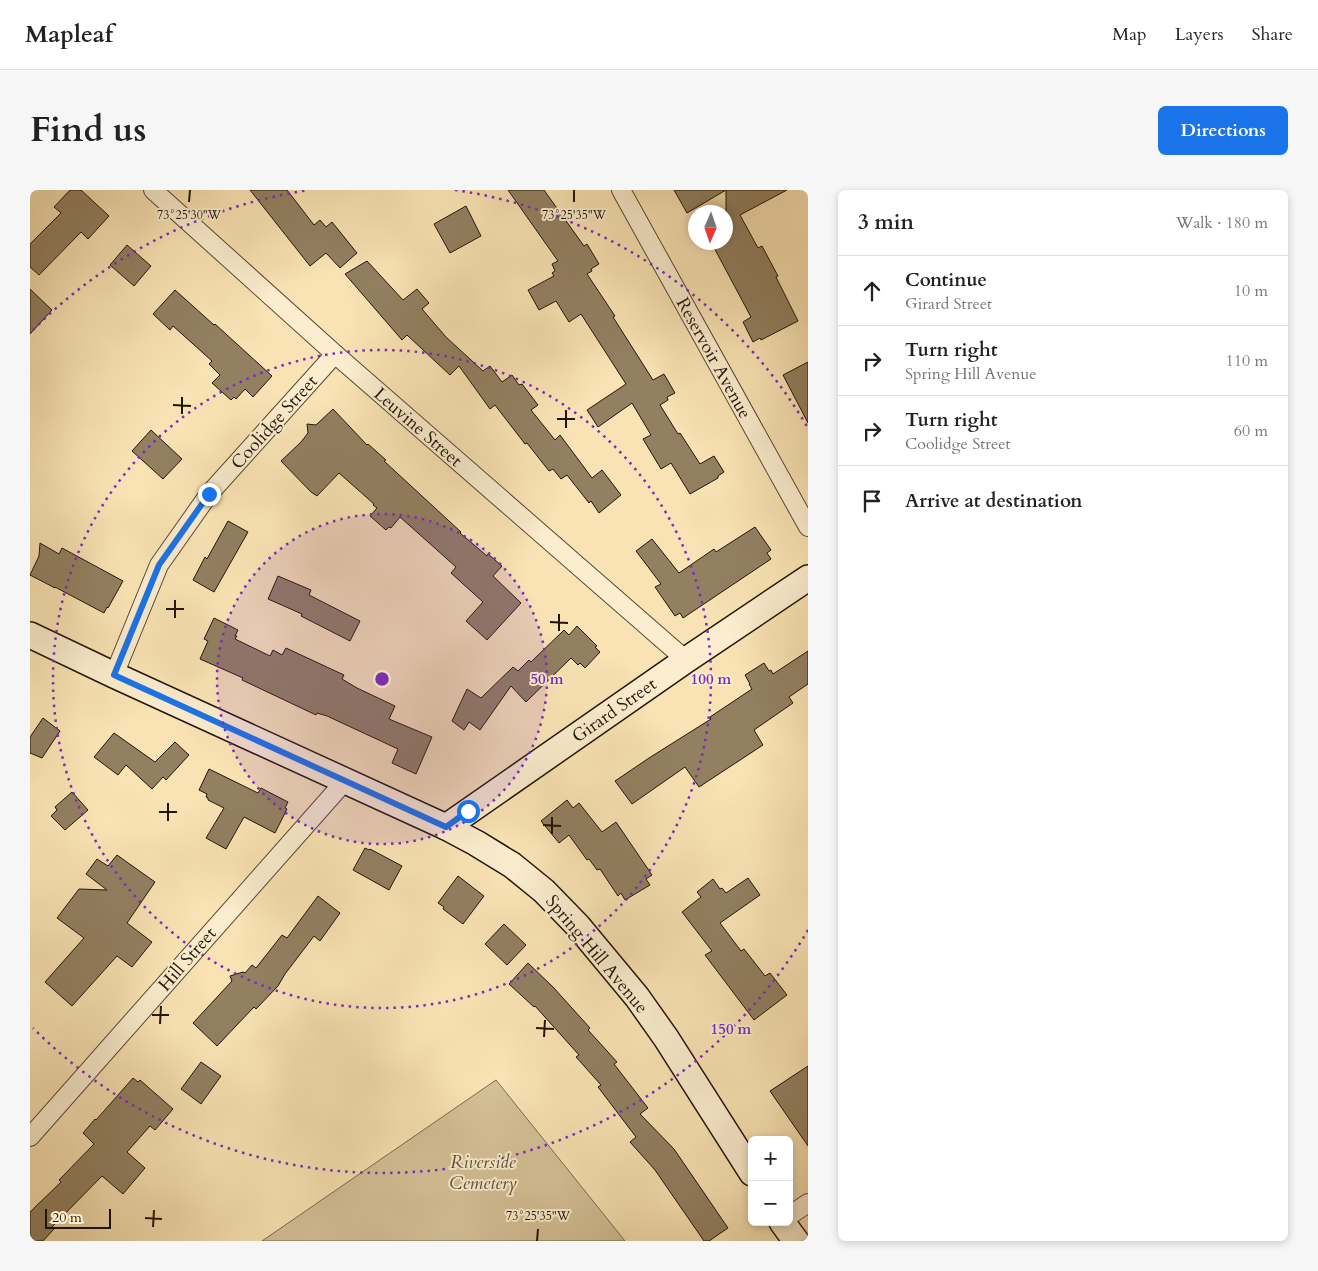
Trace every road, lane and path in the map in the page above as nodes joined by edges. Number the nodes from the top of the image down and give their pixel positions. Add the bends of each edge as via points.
1 (153, 190) edge
2 (621, 190) edge
3 (335, 354) junction
4 (808, 527) edge
5 (808, 578) edge
6 (30, 634) edge
7 (686, 660) junction
8 (114, 675) junction
9 (345, 781) junction
10 (446, 827) junction
11 (30, 1137) edge
12 (748, 1167) edge
13 (808, 1203) edge
14 (793, 1213) edge
15 (785, 1226) edge
16 (796, 1241) edge

1 - 3 street, Leuvine Street
2 - 4 street, Reservoir Avenue
3 - 7 street, Leuvine Street
3 - 8 street, Coolidge Street via 209,494 159,565
5 - 7 street, Girard Street
6 - 8 street, Spring Hill Avenue
7 - 10 street, Girard Street
8 - 9 street, Spring Hill Avenue
9 - 10 street, Spring Hill Avenue
9 - 11 street, Hill Street
10 - 12 street, Spring Hill Avenue via 512,865 544,891 578,926 637,997 666,1038
13 - 14 street
15 - 16 street

